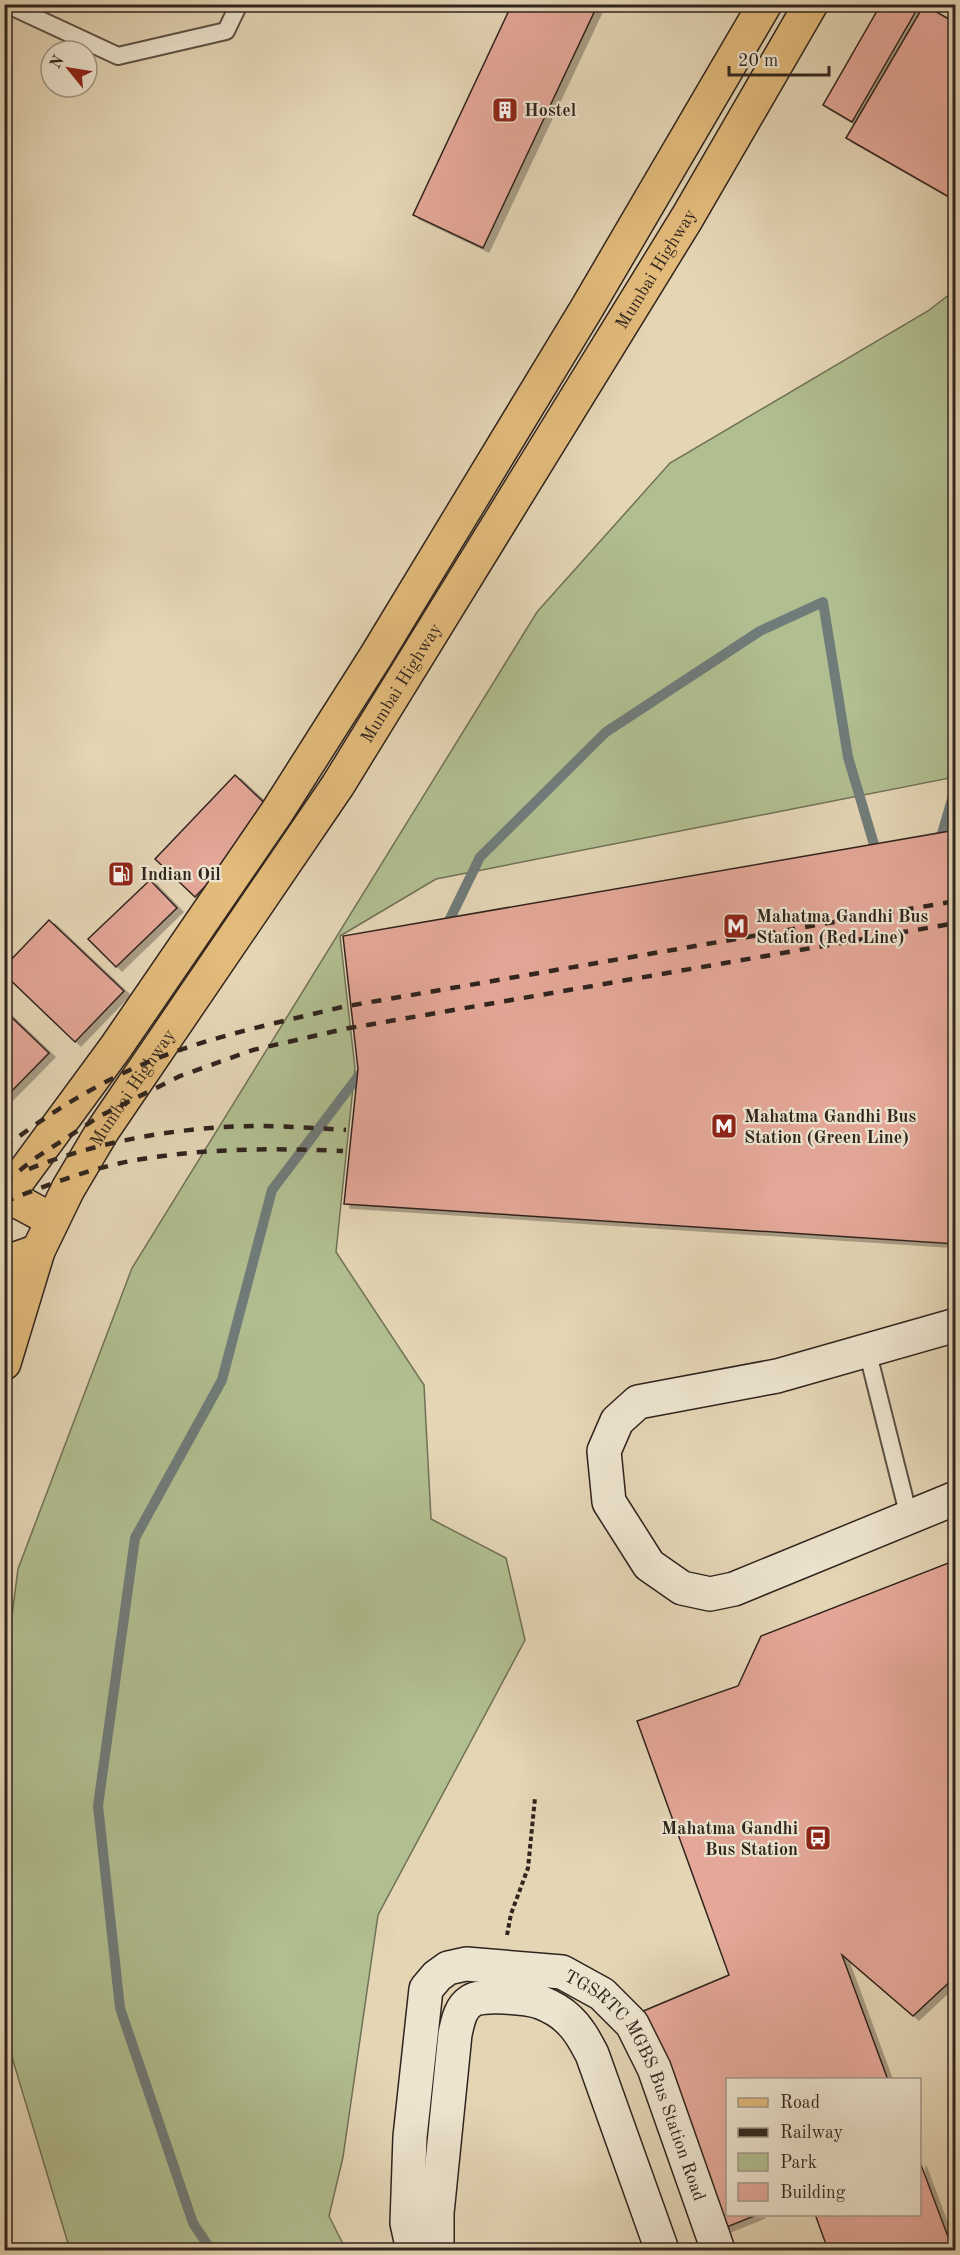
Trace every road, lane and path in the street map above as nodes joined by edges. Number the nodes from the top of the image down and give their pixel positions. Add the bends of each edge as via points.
1 (6, 4) edge
2 (239, 4) edge
3 (765, 4) edge
4 (811, 4) edge
5 (6, 1197) edge
6 (52, 1220) junction
7 (38, 1251) junction
8 (4, 1263) edge
9 (956, 1325) edge
10 (867, 1350) junction
11 (4, 1363) edge
12 (956, 1498) edge
13 (909, 1517) junction
14 (535, 1798) dead end
15 (466, 1964) junction
16 (501, 1968) junction
17 (469, 2001) junction
18 (412, 2250) edge
19 (436, 2250) edge
20 (662, 2250) edge
21 (718, 2250) edge

1 - 2 lane via 118,56 226,31
3 - 5 main road, Mumbai Highway via 581,319 278,812 116,1047
4 - 6 main road, Mumbai Highway via 681,228 344,775 104,1130
5 - 6 main road
6 - 7 main road, Mumbai Highway
7 - 8 main road
7 - 11 main road, Mumbai Highway
9 - 10 street
10 - 13 lane
10 - 13 street via 777,1376 638,1402 617,1420 604,1451 609,1502 649,1564 682,1588 710,1594 734,1589
12 - 13 street
14 - 16 path via 528,1868 511,1914
15 - 16 street, TGSRTC MGBS Bus Station Road
15 - 17 lane
15 - 18 street, TGSRTC MGBS Bus Station Road via 448,1968 426,1989 410,2137 407,2223
16 - 21 street, TGSRTC MGBS Bus Station Road via 562,1972 602,1994 632,2024 654,2068
17 - 19 street via 461,2012 455,2034
17 - 20 street, TGSRTC MGBS Bus Station Road via 509,1997 538,2001 568,2018 582,2034

